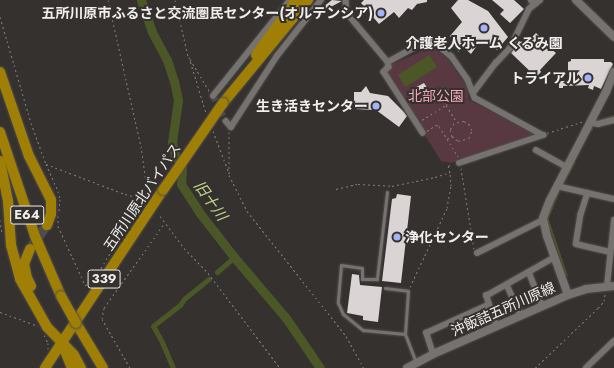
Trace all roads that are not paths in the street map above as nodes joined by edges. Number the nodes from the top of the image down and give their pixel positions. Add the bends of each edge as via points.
1 (290, 0) edge
2 (296, 0) edge
3 (308, 0) edge
4 (321, 0) edge
5 (346, 0) edge
6 (576, 0) edge
7 (536, 1) edge
8 (614, 37) edge
9 (388, 62) junction
10 (0, 72) edge
11 (614, 72) edge
12 (472, 91) junction
13 (213, 96) road end
14 (223, 103) junction
15 (614, 120) edge
16 (226, 121) dead end
17 (590, 122) junction
18 (0, 132) edge
19 (423, 133) road end
20 (536, 150) dead end
21 (0, 162) edge
22 (460, 162) road end
23 (567, 167) junction
24 (557, 186) junction
25 (387, 192) dead end
26 (588, 193) junction
27 (614, 199) edge
28 (543, 220) junction
29 (614, 220) edge
30 (47, 225) tunnel mouth
31 (612, 245) edge
32 (30, 249) tunnel mouth
33 (610, 252) junction
34 (477, 253) road end
35 (555, 257) junction
36 (529, 272) junction
37 (507, 285) junction
38 (610, 286) edge
39 (385, 288) dead end
40 (568, 295) junction
41 (488, 305) junction
42 (543, 306) junction
43 (521, 315) junction
44 (496, 326) junction
45 (405, 334) junction
46 (614, 341) edge
47 (62, 342) junction
48 (433, 354) junction
49 (416, 362) junction
50 (45, 368) edge
51 (72, 368) edge
52 (81, 368) edge
53 (103, 368) edge
54 (407, 368) edge
55 (586, 368) edge

1 - 13 street
2 - 14 highway, 五所川原北バイパス / 339
3 - 14 highway, 五所川原北バイパス / 339
4 - 16 street via 277,56 232,127
5 - 9 street via 347,13
6 - 8 street
7 - 12 street via 529,9 510,48
9 - 12 street via 430,39 452,57 468,80
9 - 19 street via 389,67 384,72
10 - 30 highway via 29,156 51,200 51,214
11 - 17 street
12 - 22 street via 475,98 543,135
14 - 47 highway, 五所川原北バイパス / 339, bridge
15 - 17 street via 598,124
17 - 23 street
18 - 53 highway, E64, bridge via 29,222 61,296
20 - 23 street
21 - 47 highway via 8,200 11,245 20,279 47,327
23 - 24 street
24 - 26 street
24 - 28 street
25 - 45 lane via 377,279 362,279 362,268 341,265 338,303 343,314 363,330
26 - 27 street
26 - 33 street via 581,214 576,244
28 - 34 street
28 - 35 street
29 - 31 street
31 - 33 street
32 - 47 highway via 24,264 27,278
33 - 38 street
35 - 36 street
35 - 40 street
36 - 37 street
36 - 42 street
37 - 41 street via 486,296
37 - 43 street
38 - 40 street, 沖飯詰五所川原線 via 586,289
39 - 45 lane via 408,291
40 - 42 street, 沖飯詰五所川原線
41 - 44 street
41 - 48 street via 426,333
42 - 43 street, 沖飯詰五所川原線
43 - 44 street, 沖飯詰五所川原線
44 - 48 street, 沖飯詰五所川原線
45 - 49 lane
46 - 55 street
47 - 50 highway, 五所川原北バイパス / 339
47 - 51 highway
47 - 52 highway via 74,355
48 - 49 street, 沖飯詰五所川原線
49 - 54 street, 沖飯詰五所川原線

